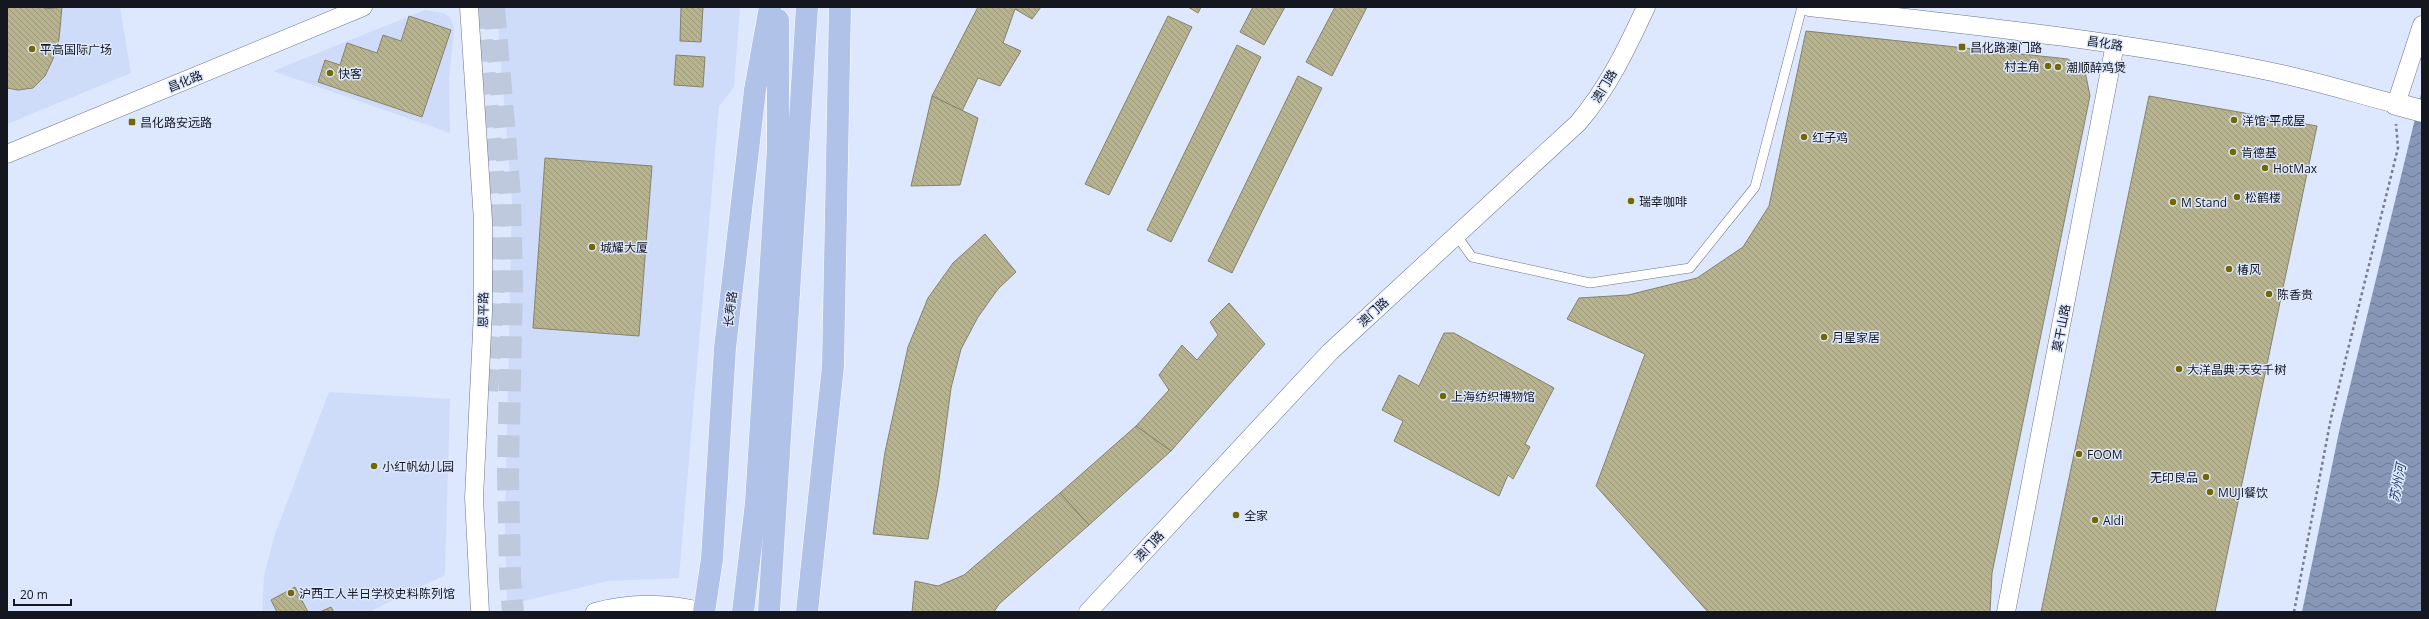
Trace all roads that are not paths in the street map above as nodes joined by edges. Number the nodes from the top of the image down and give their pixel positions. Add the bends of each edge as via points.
1 (363, 7) edge
2 (469, 7) edge
3 (770, 7) edge
4 (778, 7) edge
5 (807, 7) edge
6 (840, 7) edge
7 (1646, 7) edge
8 (1802, 7) edge
9 (1809, 7) edge
10 (2422, 25) edge
11 (2115, 44) junction
12 (2410, 108) edge
13 (7, 154) edge
14 (1457, 236) junction
15 (480, 612) edge
16 (595, 612) edge
17 (704, 612) edge
18 (743, 612) edge
19 (769, 612) edge
20 (807, 612) edge
21 (1088, 612) edge
22 (2006, 612) edge

1 - 13 street, 昌化路
2 - 15 street, 恩平路 via 483,221 483,311 474,498
3 - 17 main road, 长寿路 via 755,90 726,348 712,559
4 - 18 main road via 778,148 756,503
5 - 19 main road
6 - 20 main road via 833,366
7 - 14 street, 澳门路 via 1596,103 1578,123
8 - 14 lane via 1755,187 1690,268 1590,283 1472,257
9 - 11 street, 昌化路
10 - 12 street
11 - 12 street, 昌化路 via 2260,69
11 - 22 street, 莫干山路
14 - 21 street, 澳门路 via 1330,352
16 - 17 street via 637,605 659,605

